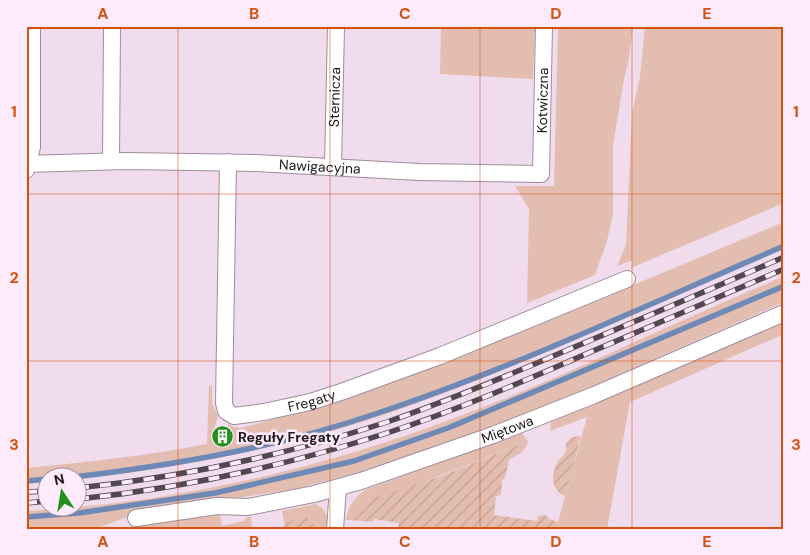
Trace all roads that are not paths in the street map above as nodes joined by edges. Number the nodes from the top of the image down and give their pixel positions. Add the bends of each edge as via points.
1 (32, 26) edge
2 (112, 26) edge
3 (336, 26) edge
4 (544, 26) edge
5 (105, 162) junction
6 (228, 162) junction
7 (27, 166) edge
8 (333, 168) junction
9 (541, 174) joint
10 (627, 279) dead end
11 (784, 313) edge
12 (338, 488) junction
13 (136, 518) dead end
14 (335, 529) edge

1 - 7 street via 32,147
2 - 5 street
3 - 8 street, Sternicza
4 - 9 street, Kotwiczna
5 - 6 street, Nawigacyjna
5 - 7 street, Nawigacyjna
6 - 8 street, Nawigacyjna
6 - 10 street, Fregaty via 224,403 226,411 234,416 310,402 349,389 440,356
8 - 9 street, Nawigacyjna
11 - 12 street, Miętowa via 592,396 434,457
12 - 13 street, Miętowa via 248,507 217,506
12 - 14 street

